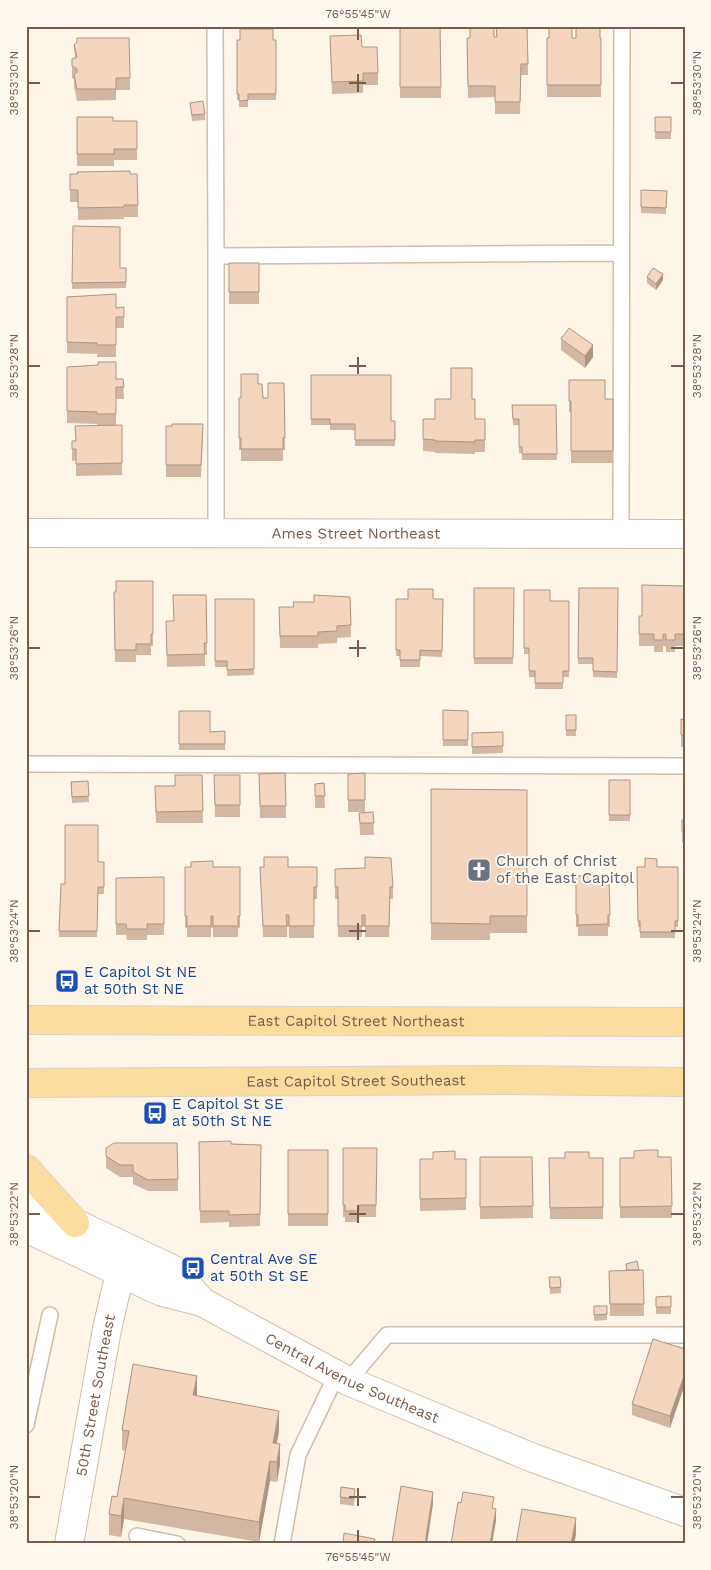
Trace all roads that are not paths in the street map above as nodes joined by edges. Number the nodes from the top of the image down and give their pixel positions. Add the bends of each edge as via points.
1 (214, 26) edge
2 (622, 26) edge
3 (620, 253) junction
4 (216, 256) junction
5 (26, 533) edge
6 (216, 534) junction
7 (621, 534) junction
8 (685, 534) edge
9 (26, 764) edge
10 (685, 766) edge
11 (26, 1020) edge
12 (685, 1022) edge
13 (685, 1082) edge
14 (26, 1083) edge
15 (26, 1169) edge
16 (26, 1200) edge
17 (75, 1223) junction
18 (26, 1228) edge
19 (124, 1260) junction
20 (50, 1315) dead end
21 (685, 1336) edge
22 (342, 1379) junction
23 (26, 1425) edge
24 (685, 1512) edge
25 (137, 1536) dead end
26 (69, 1544) edge
27 (177, 1544) edge
28 (282, 1544) edge

1 - 4 lane
2 - 3 lane
3 - 4 lane
3 - 7 lane
4 - 6 lane
5 - 6 street, Ames Street Northeast
6 - 7 street, Ames Street Northeast
7 - 8 street, Ames Street Northeast
9 - 10 lane
11 - 12 main road, East Capitol Street Northeast
13 - 14 main road, East Capitol Street Southeast
15 - 17 main road
16 - 17 street
17 - 19 street
18 - 19 street, Central Avenue Southeast
19 - 22 street, Central Avenue Southeast via 162,1292 202,1302
19 - 26 street, 50th Street Southeast via 107,1329
20 - 23 lane
21 - 22 lane via 386,1336
22 - 24 street, Central Avenue Southeast via 533,1458
22 - 28 lane via 298,1455
25 - 27 lane

